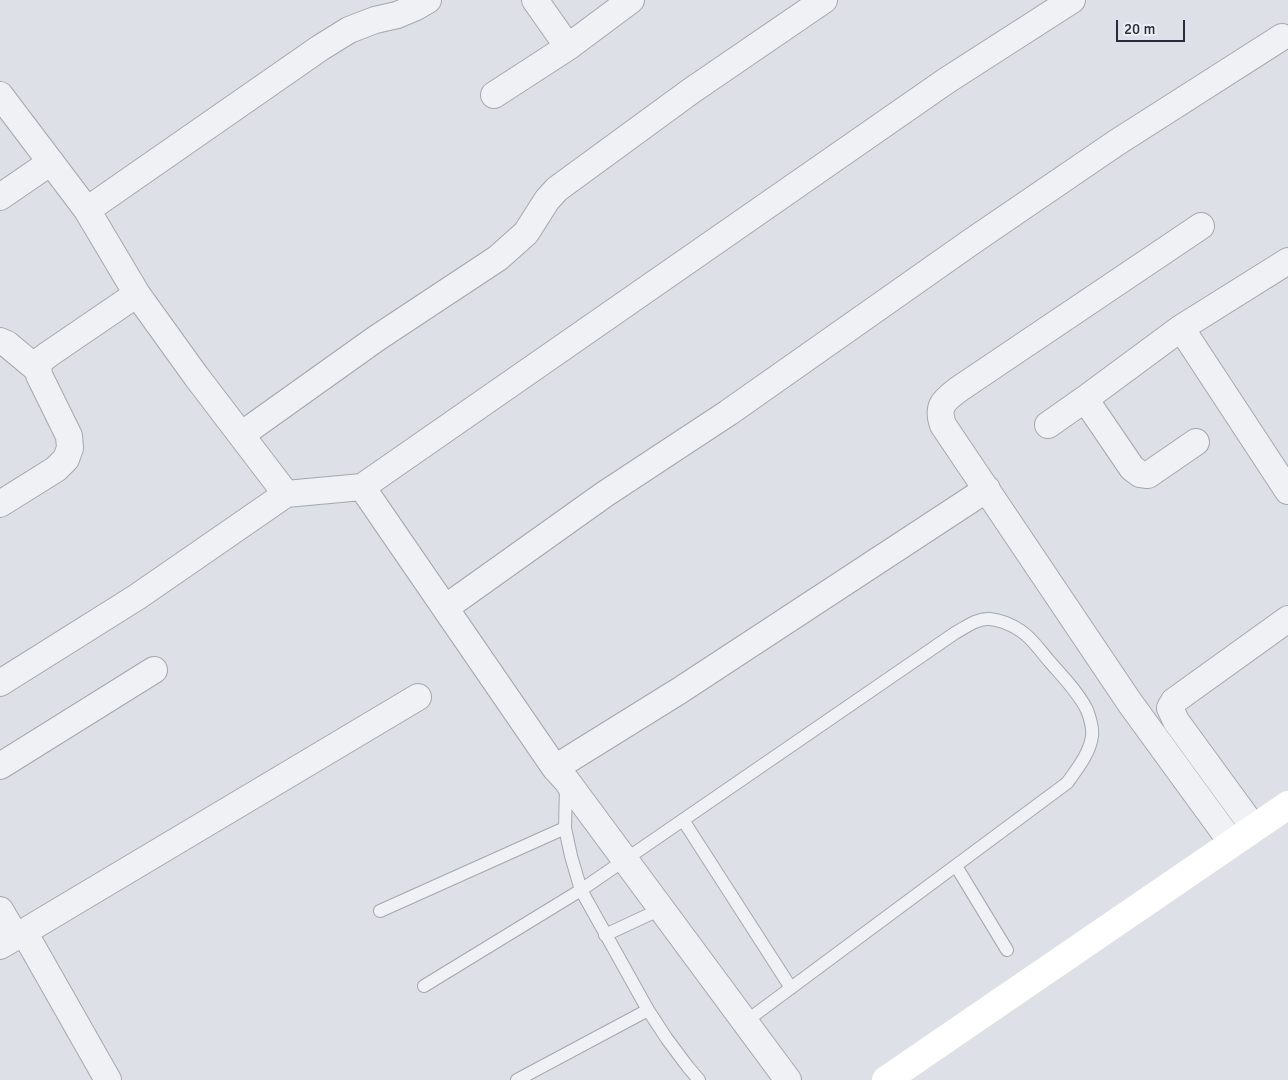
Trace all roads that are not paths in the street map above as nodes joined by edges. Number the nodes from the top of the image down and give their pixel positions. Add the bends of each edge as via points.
1 (428, 0) edge
2 (535, 0) edge
3 (631, 0) edge
4 (824, 0) edge
5 (1072, 0) edge
6 (1282, 37) dead end
7 (568, 47) junction
8 (0, 95) edge
9 (494, 95) dead end
10 (51, 162) junction
11 (0, 197) edge
12 (87, 210) junction
13 (1201, 226) dead end
14 (1284, 272) edge
15 (137, 294) junction
16 (1181, 328) junction
17 (0, 341) edge
18 (37, 369) junction
19 (1085, 400) junction
20 (1048, 425) dead end
21 (241, 435) junction
22 (1196, 442) dead end
23 (362, 487) junction
24 (986, 489) junction
25 (1288, 491) edge
26 (286, 494) junction
27 (0, 504) edge
28 (445, 608) junction
29 (1288, 619) edge
30 (154, 670) dead end
31 (0, 682) edge
32 (418, 697) dead end
33 (0, 766) edge
34 (561, 774) junction
35 (1288, 805) edge
36 (682, 820) junction
37 (565, 828) junction
38 (1254, 828) junction
39 (1232, 843) junction
40 (625, 860) junction
41 (956, 866) junction
42 (581, 890) junction
43 (661, 909) junction
44 (0, 910) edge
45 (380, 911) dead end
46 (605, 935) junction
47 (13, 938) edge
48 (1007, 950) dead end
49 (424, 986) dead end
50 (791, 988) junction
51 (648, 1010) junction
52 (745, 1022) junction
53 (108, 1080) edge
54 (517, 1080) edge
55 (699, 1080) edge
56 (788, 1080) edge
57 (886, 1080) edge

1 - 12 street via 397,15 349,30
2 - 7 street
3 - 7 street
4 - 21 street via 691,90 557,189 526,233 498,258 377,338
5 - 23 street via 946,81
6 - 28 street via 1108,148
7 - 9 street
8 - 10 street
10 - 11 street
10 - 12 street
12 - 15 street
13 - 24 street via 943,403 940,416 943,425
14 - 16 street
15 - 18 street via 48,354
15 - 21 street
16 - 19 street
16 - 25 street
17 - 18 street
18 - 27 street via 69,436 70,448 66,460 56,469
19 - 20 street
19 - 22 street via 1132,468 1140,474 1148,475
21 - 26 street
23 - 26 street
23 - 28 street
24 - 34 street via 679,691
24 - 39 street via 1130,704
26 - 31 street via 137,597
28 - 34 street
29 - 38 street via 1174,701 1170,708 1176,721
30 - 33 street
32 - 47 street
34 - 37 lane
34 - 40 street
35 - 38 main road
36 - 40 lane
36 - 41 lane via 955,632 988,618 1011,625 1037,646 1087,710 1092,736 1080,764 1067,783
36 - 50 lane
37 - 42 lane
37 - 45 lane
38 - 39 main road
39 - 57 main road
40 - 42 lane
40 - 43 street
41 - 48 lane
41 - 50 lane
42 - 46 lane
42 - 49 lane
43 - 46 lane
43 - 52 street
44 - 47 street
46 - 51 lane
47 - 53 street
50 - 52 lane
51 - 54 lane
51 - 55 lane
52 - 56 street

